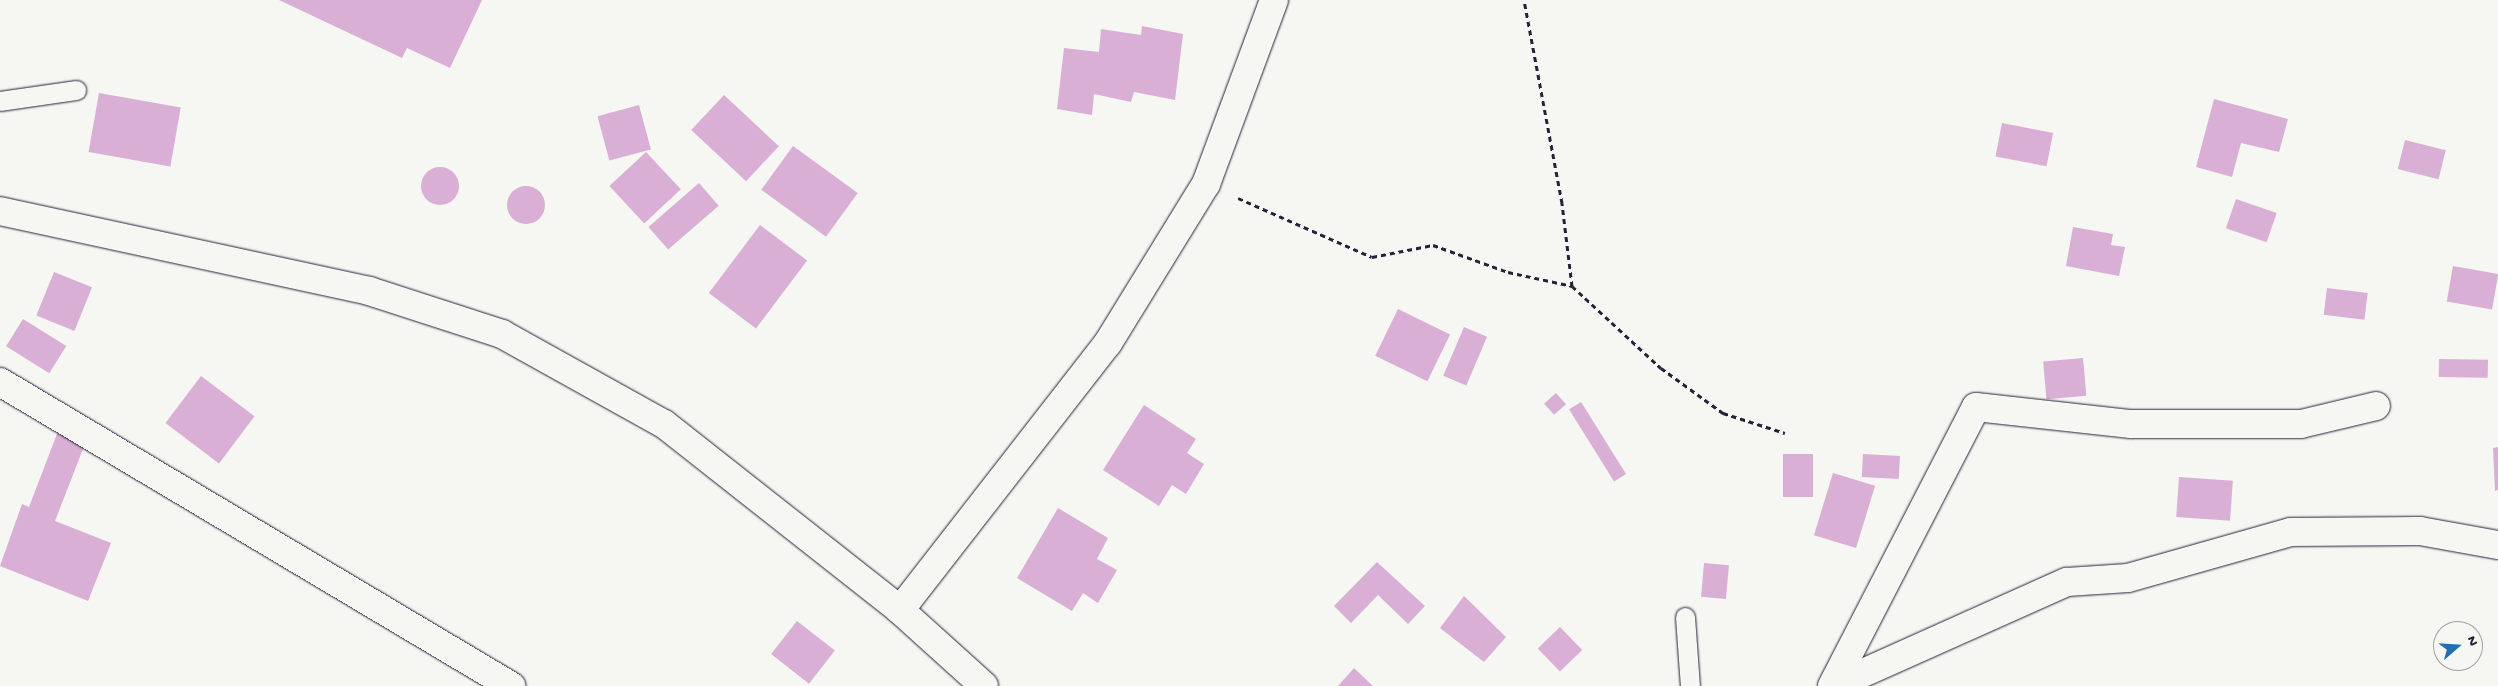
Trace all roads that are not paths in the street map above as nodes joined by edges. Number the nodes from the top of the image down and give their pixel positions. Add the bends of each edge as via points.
1 (1277, 2) edge
2 (76, 90) dead end
3 (0, 101) edge
4 (0, 211) edge
5 (0, 382) edge
6 (2376, 406) dead end
7 (2498, 545) edge
8 (900, 610) junction
9 (1685, 617) dead end
10 (511, 686) edge
11 (984, 686) edge
12 (1690, 686) edge
13 (1833, 686) edge

1 - 8 street via 1206,184 1108,343
2 - 3 lane
4 - 8 street via 369,291 502,334 664,424
5 - 10 street
6 - 13 street via 2301,424 2131,424 1976,407
7 - 13 street via 2420,531 2291,532 2128,578 2066,582
8 - 11 street
9 - 12 lane

